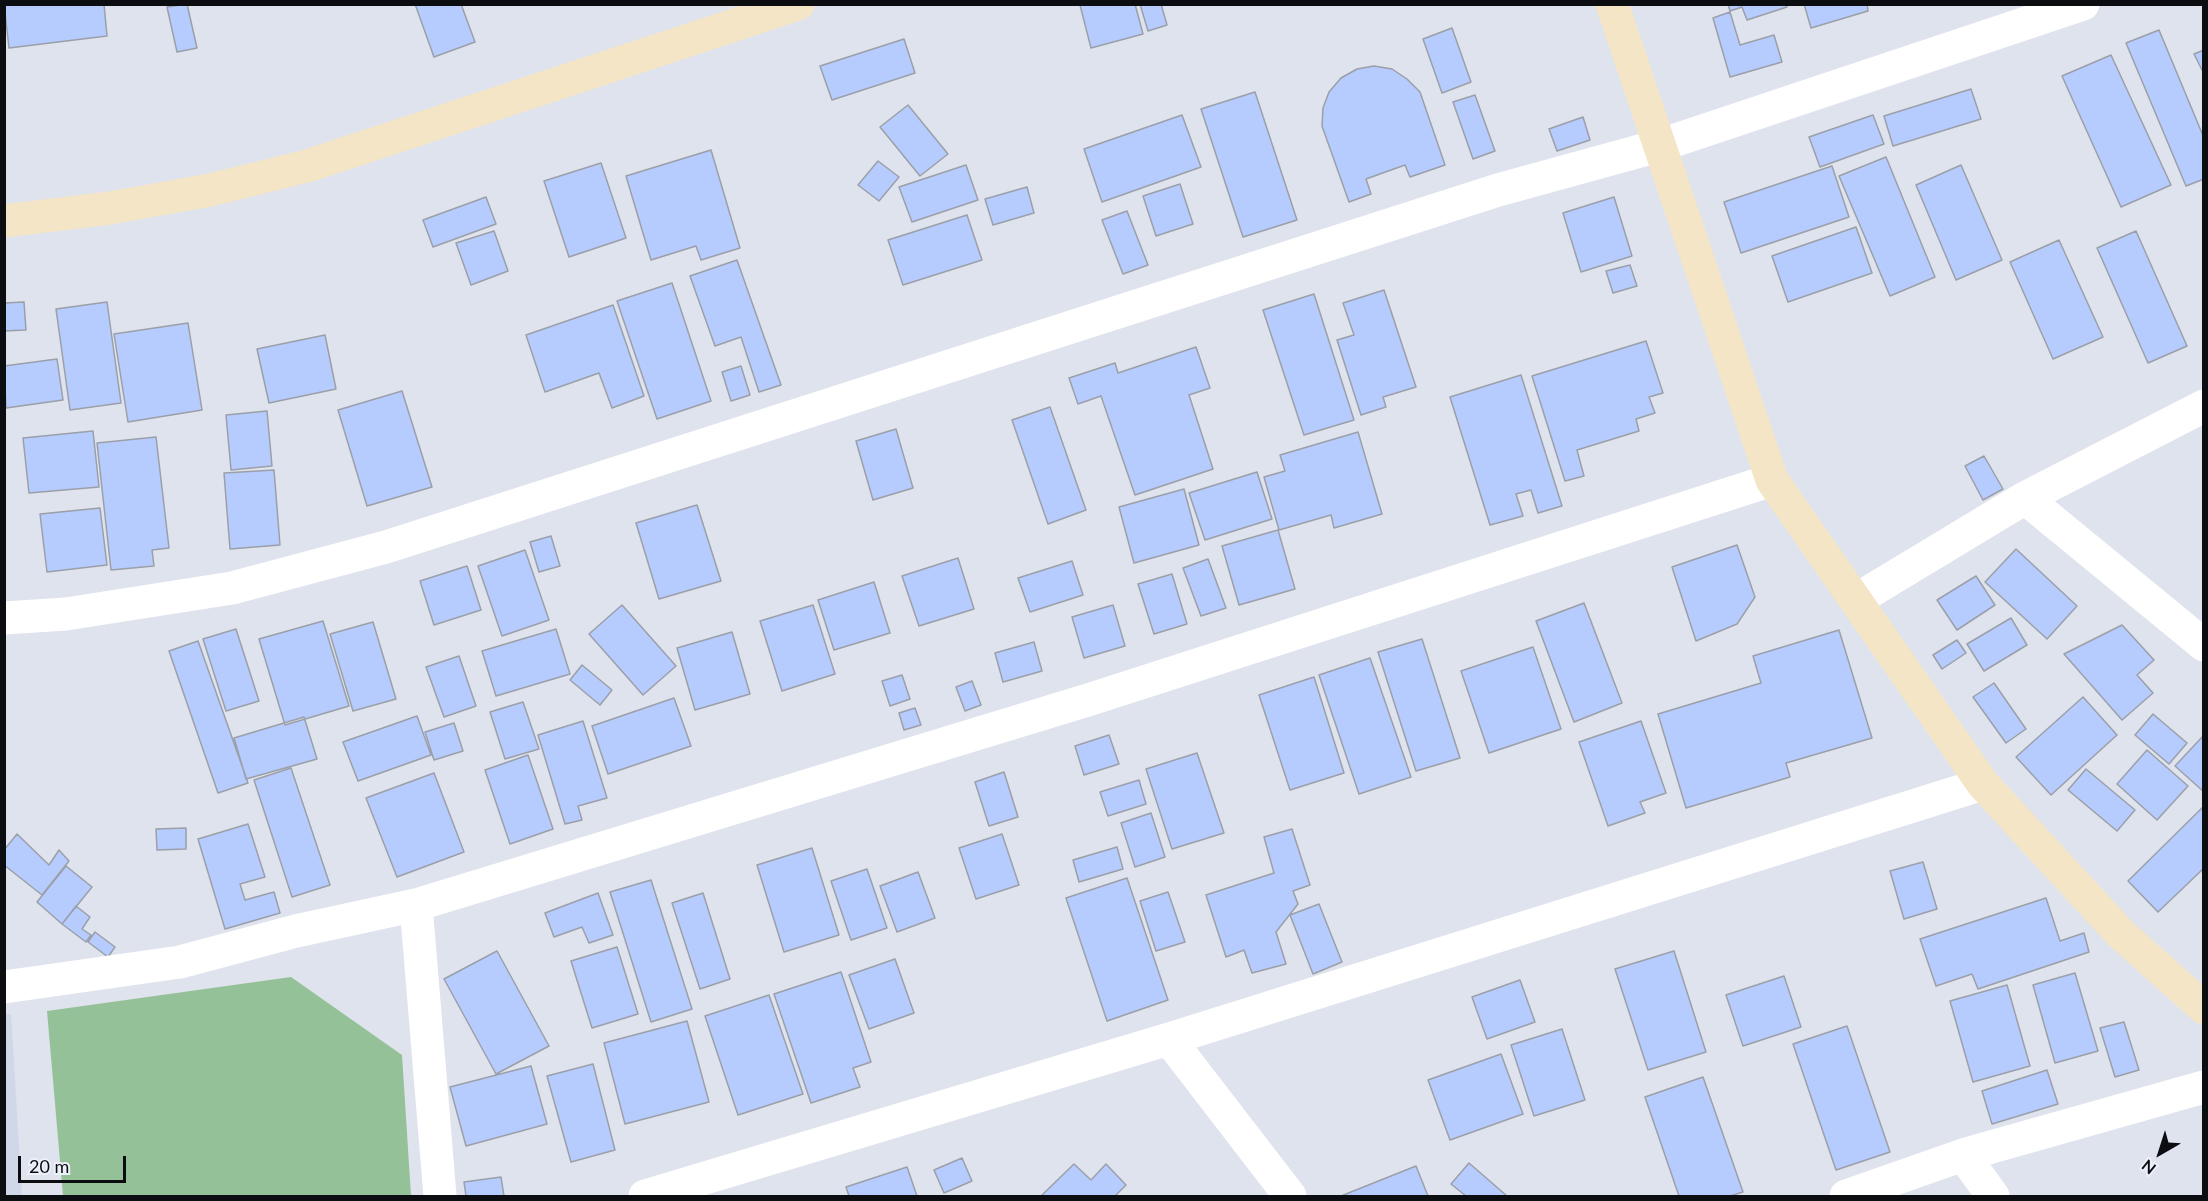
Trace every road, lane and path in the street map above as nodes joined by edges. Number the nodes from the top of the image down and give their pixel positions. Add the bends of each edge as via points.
1 (798, 4) edge
2 (1612, 4) edge
3 (2083, 4) edge
4 (1658, 146) junction
5 (4, 221) edge
6 (2204, 406) edge
7 (1772, 480) junction
8 (2025, 498) junction
9 (1856, 600) junction
10 (4, 618) edge
11 (2204, 645) edge
12 (1983, 784) junction
13 (416, 905) junction
14 (4, 987) edge
15 (2204, 1008) edge
16 (1170, 1039) junction
17 (2204, 1088) edge
18 (1963, 1155) junction
19 (440, 1197) edge
20 (645, 1197) edge
21 (1290, 1197) edge
22 (1846, 1197) edge
23 (1994, 1197) edge

1 - 5 street via 307,166 210,190
2 - 4 street
3 - 4 street
4 - 7 street
4 - 10 street via 1498,190 386,547 232,588 66,614
6 - 8 street
7 - 9 street
7 - 13 street via 1091,699
8 - 9 street
8 - 11 street
9 - 12 street
12 - 15 street via 2121,934
12 - 16 street
13 - 14 street via 180,962
13 - 19 street
16 - 20 street
16 - 21 street
17 - 18 street
18 - 22 street
18 - 23 street

